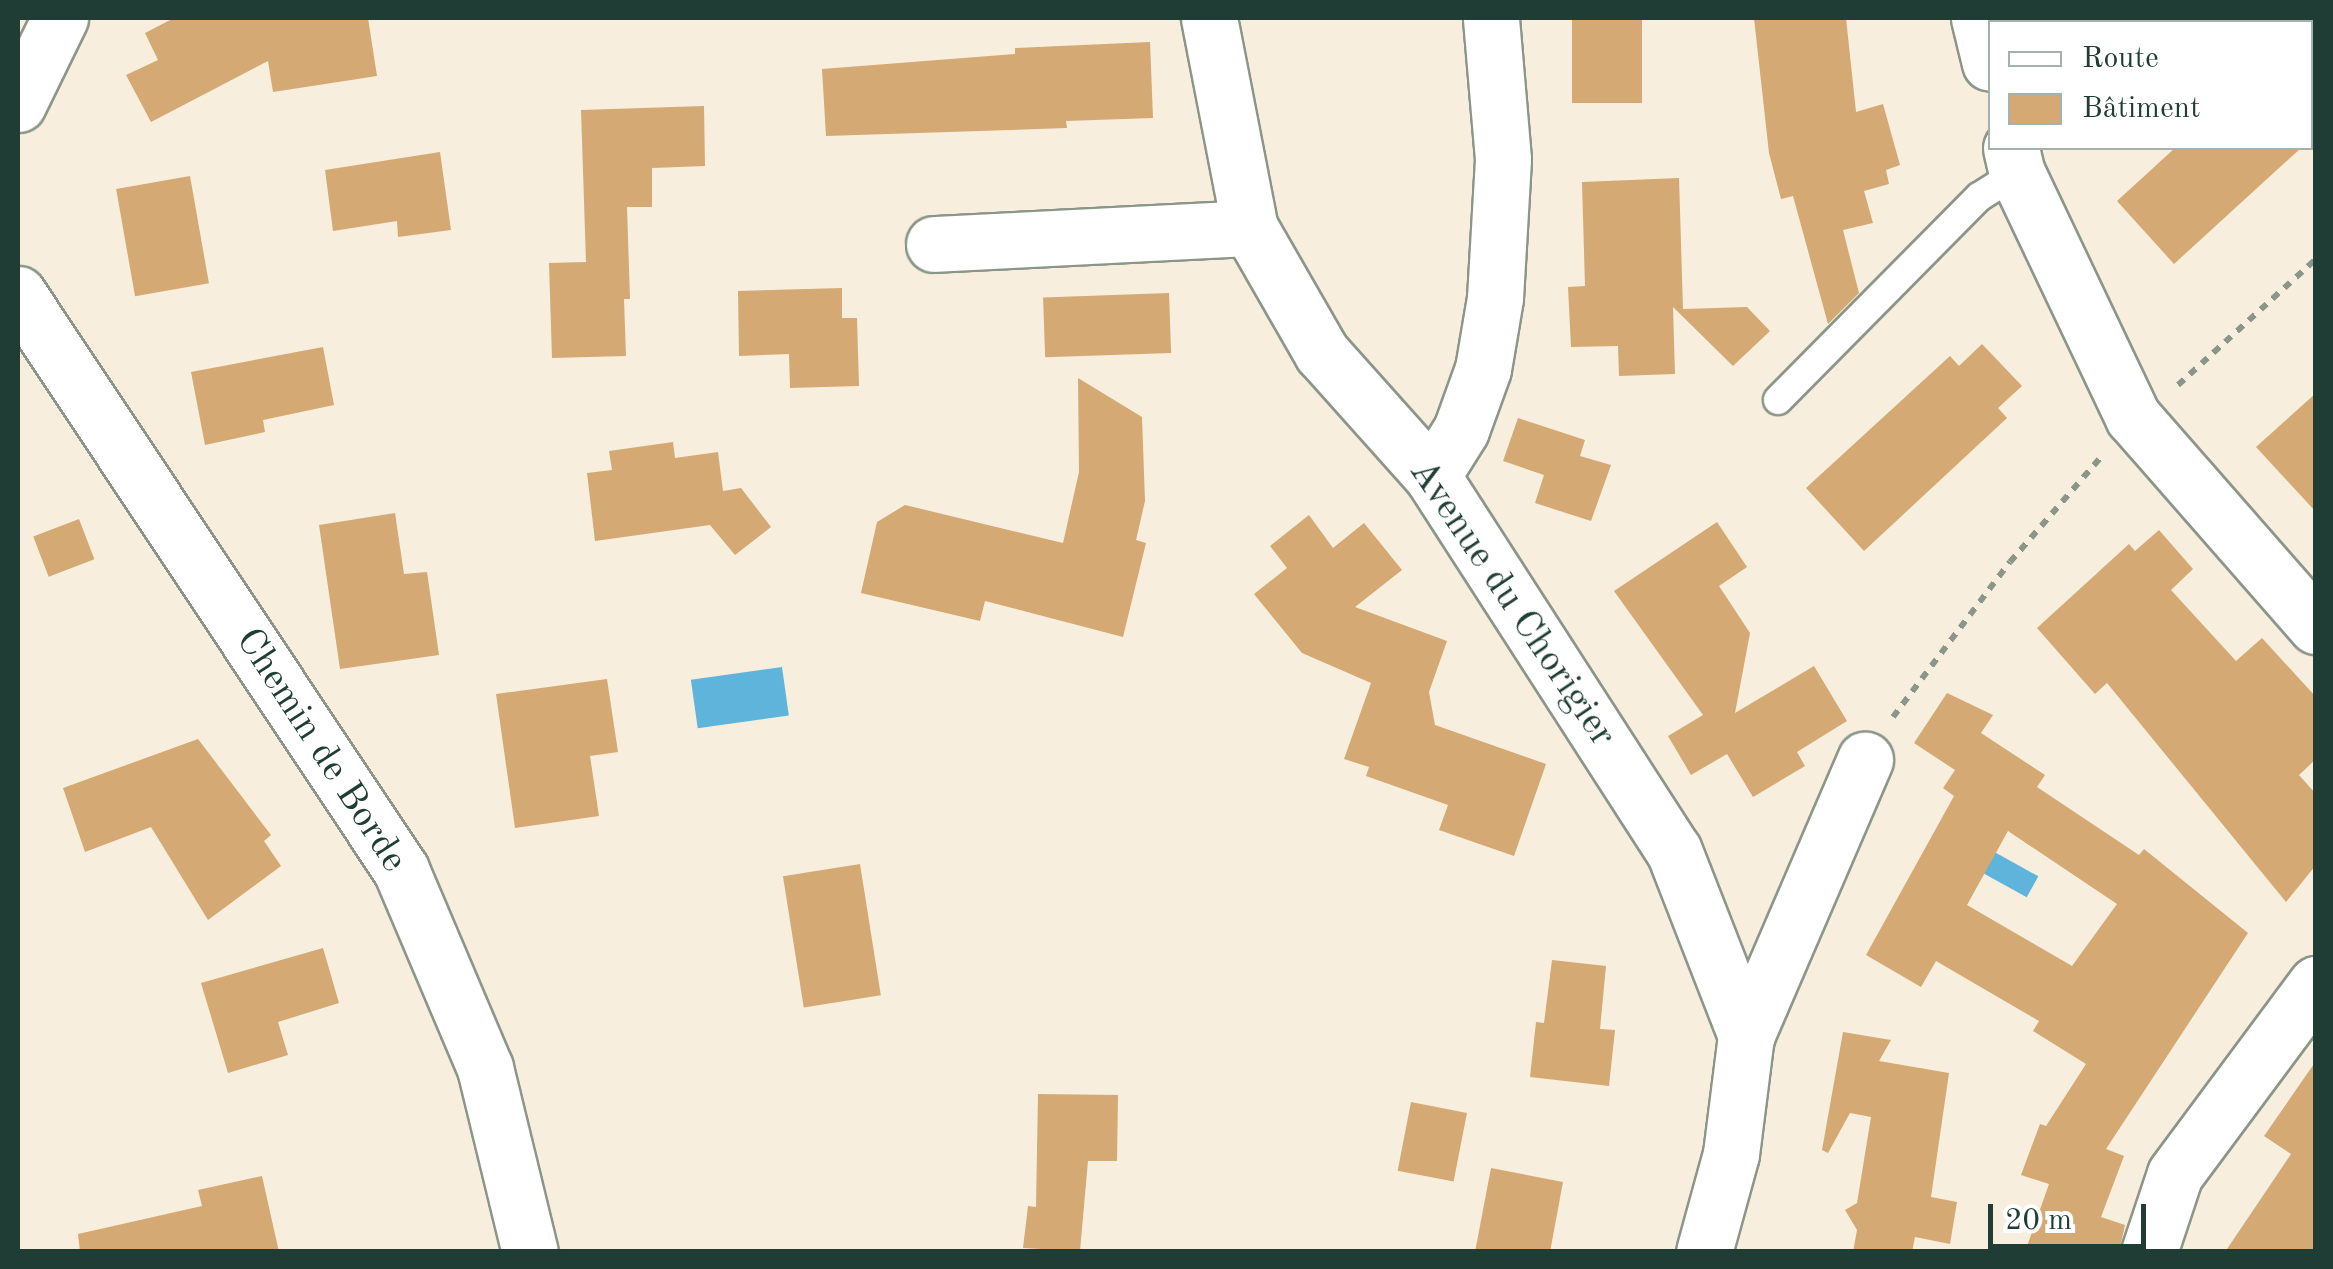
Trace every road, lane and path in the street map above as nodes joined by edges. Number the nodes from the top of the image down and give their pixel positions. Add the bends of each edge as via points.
1 (60, 18) edge
2 (1208, 18) edge
3 (1490, 18) edge
4 (1980, 18) edge
5 (1988, 54) edge
6 (18, 104) edge
7 (2025, 156) edge
8 (1250, 228) junction
9 (934, 244) dead end
10 (2316, 258) edge
11 (18, 294) edge
12 (1778, 400) dead end
13 (2133, 417) junction
14 (1432, 476) junction
15 (2316, 626) edge
16 (1866, 760) joint
17 (2316, 984) edge
18 (1746, 1036) junction
19 (530, 1252) edge
20 (1704, 1252) edge
21 (2149, 1252) edge

1 - 6 street
2 - 8 street, Avenue du Chorigier
3 - 14 street via 1503,159 1495,298 1484,369 1461,430
4 - 5 street
7 - 12 lane
7 - 13 street
8 - 9 street
8 - 14 street, Avenue du Chorigier via 1322,353
10 - 13 path via 2186,380
11 - 19 street, Chemin de Borde via 401,870 485,1068
13 - 15 street
13 - 16 path via 2010,562
14 - 18 street, Avenue du Chorigier via 1674,851
16 - 18 street
17 - 21 street via 2175,1174
18 - 20 street via 1731,1154

